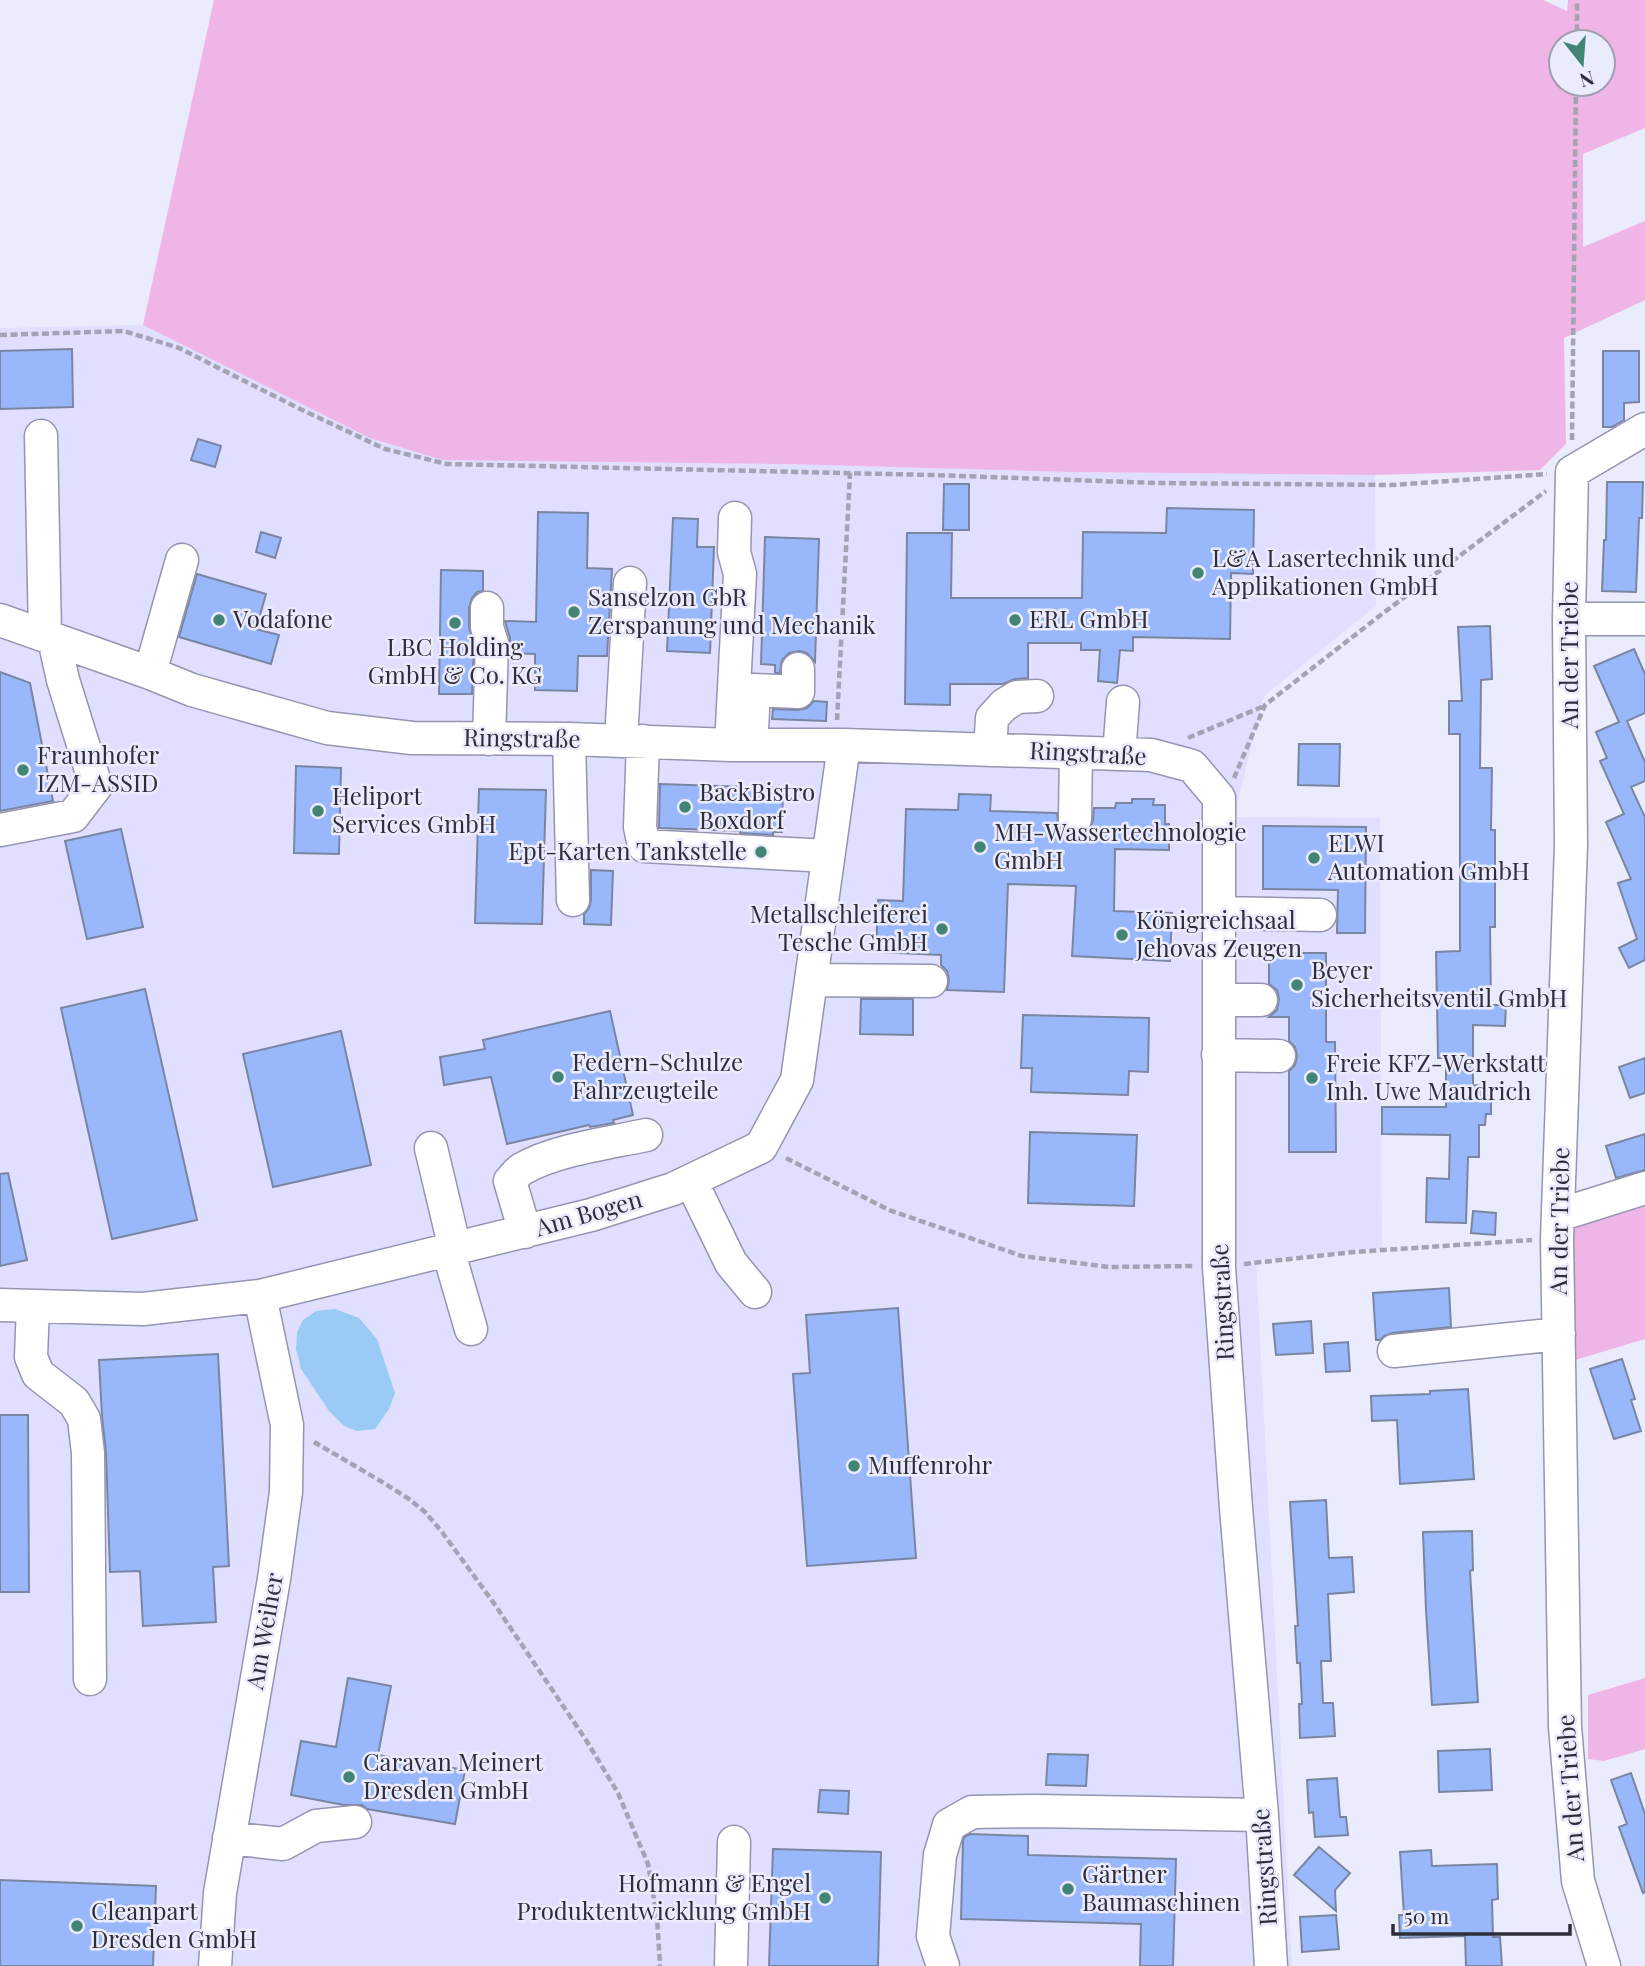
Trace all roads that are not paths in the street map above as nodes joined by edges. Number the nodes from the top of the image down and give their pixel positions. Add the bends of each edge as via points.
1 (1645, 429) edge
2 (41, 436) dead end
3 (735, 518) dead end
4 (182, 560) dead end
5 (630, 583) dead end
6 (487, 608) dead end
7 (1645, 618) edge
8 (1569, 619) junction
9 (0, 620) edge
10 (50, 637) junction
11 (798, 669) dead end
12 (150, 673) junction
13 (1037, 696) dead end
14 (1123, 702) dead end
15 (489, 739) junction
16 (569, 739) junction
17 (632, 741) junction
18 (741, 745) junction
19 (840, 745) junction
20 (990, 750) junction
21 (1076, 753) junction
22 (1119, 754) junction
23 (1075, 819) dead end
24 (0, 831) edge
25 (828, 856) junction
26 (573, 900) dead end
27 (1219, 913) junction
28 (1320, 915) dead end
29 (811, 980) junction
30 (930, 981) dead end
31 (1219, 1000) junction
32 (1261, 1000) dead end
33 (1218, 1055) junction
34 (1279, 1056) dead end
35 (646, 1135) dead end
36 (431, 1149) dead end
37 (691, 1181) junction
38 (1645, 1188) edge
39 (1558, 1227) junction
40 (525, 1231) junction
41 (451, 1250) junction
42 (755, 1292) dead end
43 (260, 1296) junction
44 (0, 1305) edge
45 (33, 1306) junction
46 (471, 1329) dead end
47 (1559, 1334) junction
48 (1394, 1351) dead end
49 (90, 1679) dead end
50 (1262, 1815) junction
51 (355, 1822) dead end
52 (229, 1838) junction
53 (734, 1842) dead end
54 (215, 1966) edge
55 (731, 1966) edge
56 (943, 1966) edge
57 (1271, 1966) edge
58 (1604, 1966) edge

1 - 8 street, An der Triebe via 1572,472
2 - 10 street
3 - 18 street via 734,552 740,574
4 - 12 street
5 - 17 street
6 - 15 street via 492,643
7 - 8 street
8 - 39 street, An der Triebe via 1571,845
9 - 10 street, Ringstraße
10 - 12 street, Ringstraße
10 - 24 street via 96,786 74,816
11 - 18 street via 798,692 754,690
12 - 15 street, Ringstraße via 192,690 327,728 412,738
13 - 20 street via 1017,697 992,718
14 - 22 street
15 - 16 street, Ringstraße
16 - 17 street, Ringstraße
16 - 26 street
17 - 18 street, Ringstraße
17 - 25 street via 644,846
18 - 19 street, Ringstraße
19 - 20 street, Ringstraße
19 - 25 street
20 - 21 street, Ringstraße
21 - 22 street, Ringstraße
21 - 23 street
22 - 27 street, Ringstraße via 1151,755 1192,766 1219,798
25 - 29 street
27 - 28 street
27 - 31 street, Ringstraße
29 - 30 street
29 - 37 street, Am Bogen via 797,1080 761,1147
31 - 32 street
31 - 33 street, Ringstraße
33 - 34 street
33 - 50 street, Ringstraße via 1219,1267
35 - 40 street via 570,1152 520,1171 510,1181
36 - 41 street
37 - 40 street, Am Bogen via 591,1215
37 - 42 street via 731,1263
38 - 39 street
39 - 47 street, An der Triebe
40 - 41 street, Am Bogen
41 - 43 street, Am Bogen
41 - 46 street
43 - 45 street, Am Bogen via 143,1309
43 - 52 street, Am Weiher via 287,1425 286,1492
44 - 45 street, Am Bogen
45 - 49 street via 31,1357 38,1374 74,1402 84,1419
47 - 48 street
47 - 58 street, An der Triebe via 1565,1727 1578,1881
50 - 56 street via 972,1812 949,1825 940,1855 933,1936
50 - 57 street, Ringstraße
51 - 52 street via 316,1826 283,1844
52 - 54 street, Am Weiher
53 - 55 street

